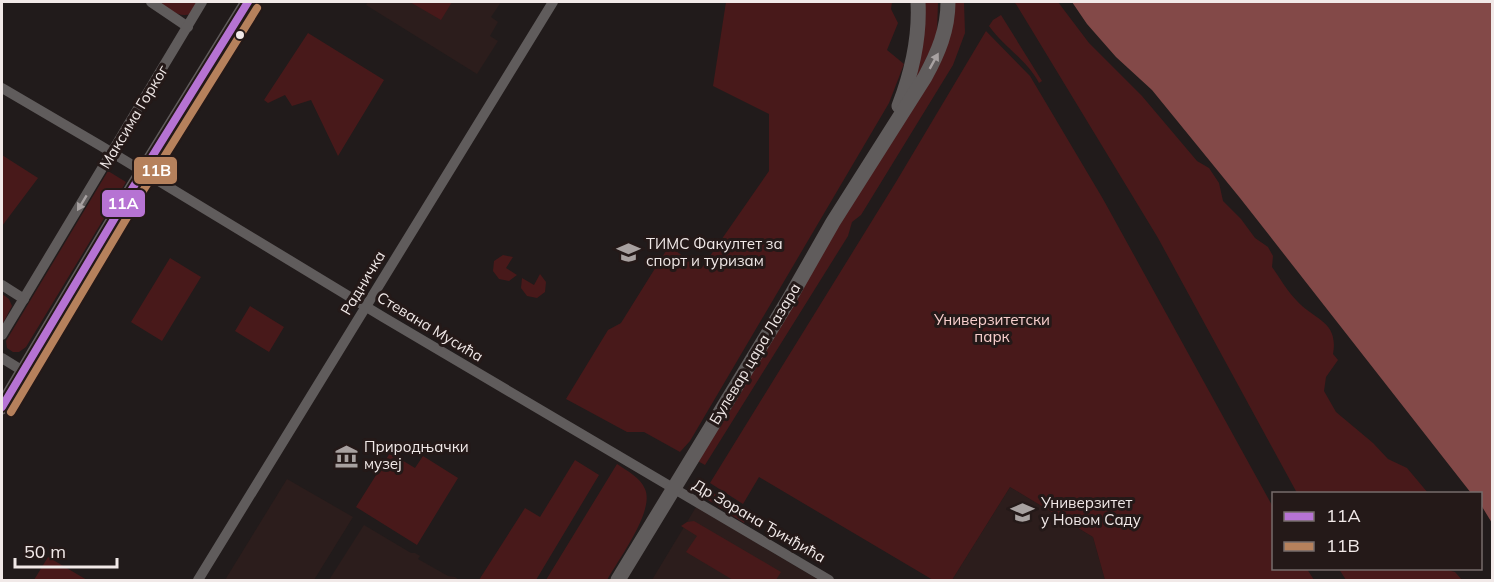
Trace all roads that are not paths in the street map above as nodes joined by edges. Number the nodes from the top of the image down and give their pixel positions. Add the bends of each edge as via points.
1 (151, 2) edge
2 (202, 2) edge
3 (248, 2) edge
4 (553, 2) edge
5 (918, 2) edge
6 (948, 2) edge
7 (188, 27) junction
8 (2, 88) edge
9 (891, 128) junction
10 (113, 153) junction
11 (143, 171) junction
12 (2, 285) edge
13 (24, 298) junction
14 (366, 306) junction
15 (2, 335) edge
16 (2, 358) edge
17 (23, 371) junction
18 (2, 407) edge
19 (673, 488) junction
20 (198, 580) edge
21 (618, 580) edge
22 (830, 580) edge

1 - 7 street
2 - 7 street, Максима Горког
3 - 11 main road
4 - 14 street, Радничка
5 - 9 main road, Булевар цара Лазара via 915,53
9 -> 6 main road, Булевар цара Лазара via 938,53 947,27
7 - 10 street, Максима Горког
8 - 10 street, Стевана Мусића
9 - 19 main road, Булевар цара Лазара
10 - 11 street, Стевана Мусића
10 -> 13 street, Максима Горког
11 - 14 street, Стевана Мусића
11 - 17 main road
12 - 13 street
13 - 15 street, Максима Горког
14 - 19 street, Стевана Мусића
14 - 20 street, Радничка
16 - 17 street
17 - 18 main road
19 - 21 main road, Булевар цара Лазара
19 - 22 street, Др Зорана Ђинђића

